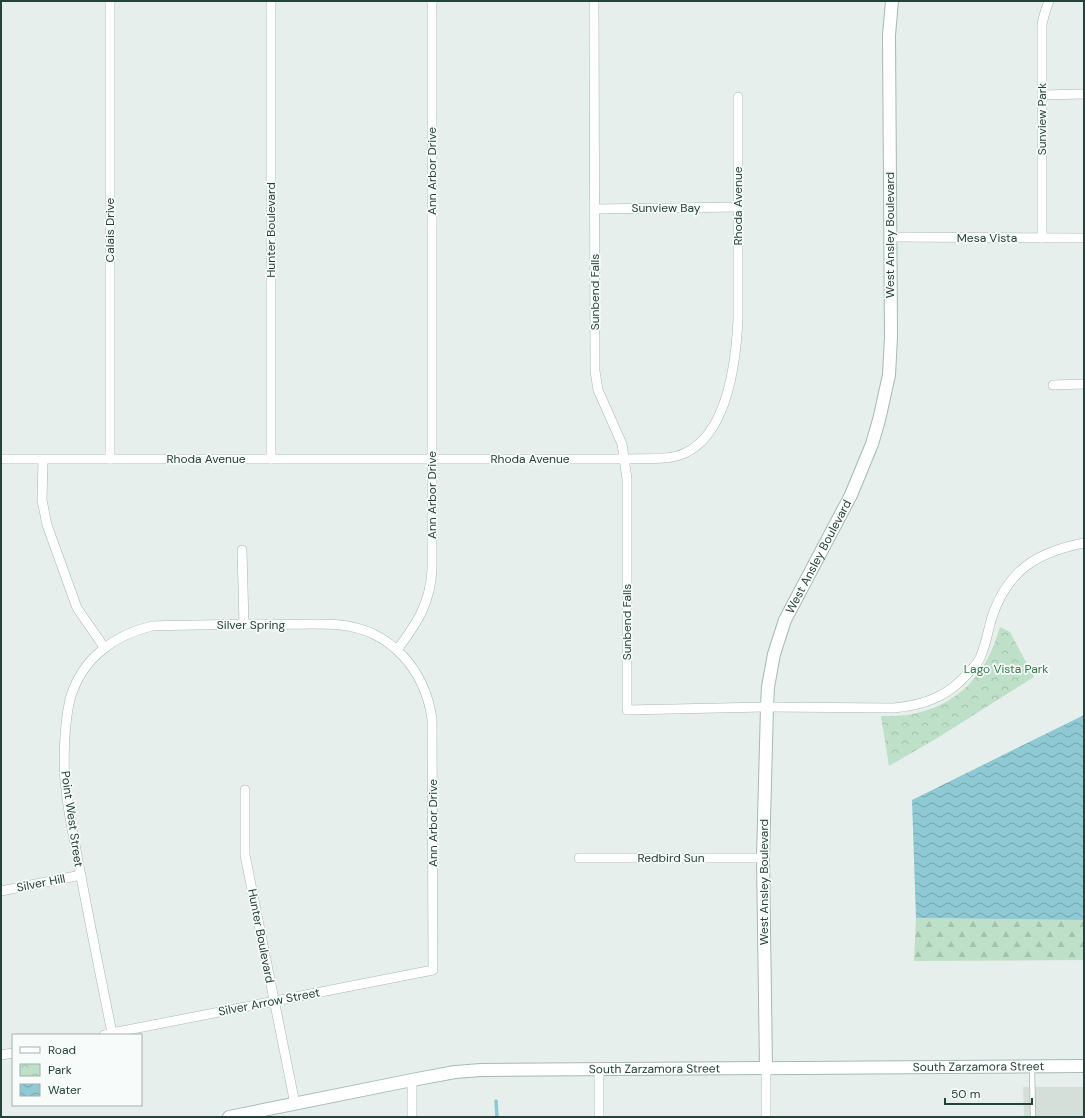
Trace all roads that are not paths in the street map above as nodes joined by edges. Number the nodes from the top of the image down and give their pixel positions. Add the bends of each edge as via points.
1 (110, 1) edge
2 (271, 1) edge
3 (432, 1) edge
4 (594, 1) edge
5 (892, 1) edge
6 (1049, 1) edge
7 (1084, 94) edge
8 (1042, 95) junction
9 (738, 97) dead end
10 (738, 208) junction
11 (595, 209) junction
12 (890, 237) junction
13 (1042, 238) junction
14 (1084, 238) edge
15 (1084, 384) edge
16 (1053, 385) dead end
17 (271, 458) junction
18 (1, 459) edge
19 (110, 459) junction
20 (433, 459) junction
21 (625, 459) junction
22 (43, 460) junction
23 (1084, 543) edge
24 (242, 550) dead end
25 (244, 624) junction
26 (104, 647) junction
27 (397, 650) junction
28 (767, 707) junction
29 (245, 790) dead end
30 (579, 858) dead end
31 (763, 858) junction
32 (81, 875) junction
33 (1, 891) edge
34 (433, 970) joint
35 (274, 1001) junction
36 (108, 1034) edge
37 (12, 1053) edge
38 (1, 1055) edge
39 (1084, 1066) edge
40 (1032, 1067) junction
41 (599, 1068) junction
42 (766, 1068) junction
43 (412, 1080) junction
44 (295, 1104) junction
45 (265, 1113) edge
46 (229, 1117) edge
47 (412, 1117) edge
48 (599, 1117) edge
49 (766, 1117) edge
50 (1033, 1117) edge

1 - 19 street, Calais Drive
2 - 17 street, Hunter Boulevard
3 - 20 street, Ann Arbor Drive
4 - 11 street, Sunbend Falls
5 - 12 street, West Ansley Boulevard via 889,35
6 - 8 street, Sunview Park via 1042,24
7 - 8 street
8 - 13 street, Sunview Park
9 - 10 street, Rhoda Avenue
10 - 11 street, Sunview Bay
10 - 21 street, Rhoda Avenue via 737,343 730,383 718,417 700,444 684,453 666,458
11 - 21 street, Sunbend Falls via 595,371 598,390 622,444
12 - 13 street, Mesa Vista
12 - 28 street, West Ansley Boulevard via 889,375 879,420 851,495 786,620 774,654
13 - 14 street, Mesa Vista
15 - 16 street
17 - 19 street, Rhoda Avenue
17 - 20 street, Rhoda Avenue
18 - 22 street, Rhoda Avenue
19 - 22 street, Rhoda Avenue
20 - 21 street, Rhoda Avenue
20 - 27 street, Ann Arbor Drive via 430,591 418,621
21 - 28 street, Sunbend Falls via 628,479 627,710
22 - 26 street via 42,500 47,525 76,608
23 - 28 street, Sunbend Falls via 1059,548 1018,572 998,601 980,659 960,683 945,694 924,703 900,708
24 - 25 street
25 - 26 street, Silver Spring via 152,626 128,633
25 - 27 street, Silver Spring via 339,625 371,634
26 - 32 street, Point West Street via 81,675 71,695 66,717 65,788
27 - 34 street, Ann Arbor Drive via 419,676 428,697 432,719
28 - 31 street, West Ansley Boulevard
29 - 35 street, Hunter Boulevard via 245,855
30 - 31 street, Redbird Sun
31 - 42 street, West Ansley Boulevard
32 - 33 street, Silver Hill
32 - 36 street, Point West Street
34 - 35 street, Silver Arrow Street
35 - 36 street, Silver Arrow Street
35 - 44 street, Hunter Boulevard
37 - 38 street
39 - 40 street, South Zarzamora Street
40 - 42 street, South Zarzamora Street
40 - 50 lane
41 - 42 street, South Zarzamora Street
41 - 43 street, South Zarzamora Street via 481,1070
41 - 48 street
42 - 49 street, West Ansley Boulevard
43 - 44 street, South Zarzamora Street
43 - 47 street
44 - 45 street, South Zarzamora Street
45 - 46 street, South Zarzamora Street

